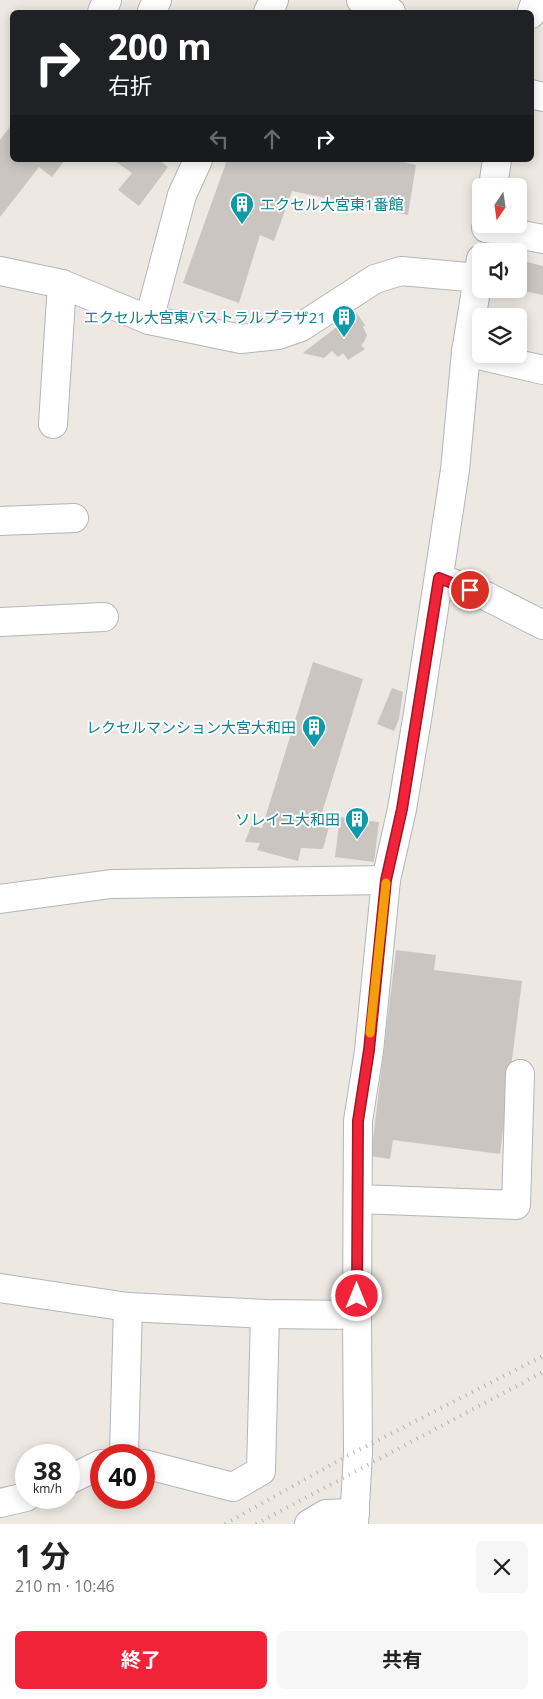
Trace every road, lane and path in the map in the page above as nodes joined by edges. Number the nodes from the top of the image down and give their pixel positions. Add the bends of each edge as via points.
1 (361, 0) edge
2 (386, 10) edge
3 (197, 162) edge
4 (497, 162) edge
5 (494, 178) edge
6 (543, 239) edge
7 (516, 243) edge
8 (472, 251) edge
9 (0, 271) edge
10 (62, 284) junction
11 (475, 298) edge
12 (149, 320) junction
13 (466, 352) junction
14 (543, 370) edge
15 (53, 424) dead end
16 (74, 518) dead end
17 (0, 521) edge
18 (439, 578) junction
19 (104, 617) dead end
20 (0, 622) edge
21 (543, 625) edge
22 (386, 880) junction
23 (0, 899) edge
24 (520, 1074) dead end
25 (358, 1199) junction
26 (0, 1288) edge
27 (128, 1307) junction
28 (265, 1314) junction
29 (357, 1315) junction
30 (123, 1444) edge
31 (155, 1466) edge
32 (15, 1500) edge
33 (0, 1503) edge
34 (354, 1519) edge
35 (309, 1524) edge

1 - 2 street
3 - 12 street via 182,195
4 - 5 street
6 - 7 street
8 - 12 street via 375,279 301,327 278,335 241,339
9 - 10 street
10 - 12 street
10 - 15 street
11 - 13 street
13 - 14 street
13 - 18 street via 455,470
16 - 17 street
18 - 21 street via 486,596
18 - 22 street via 402,809
19 - 20 street
22 - 23 street via 112,884
22 - 25 street via 369,1050 358,1121
24 - 25 street via 516,1205
25 - 29 street
26 - 27 street
27 - 28 street
27 - 30 street
28 - 29 street
28 - 31 street via 261,1471 233,1487
29 - 34 street via 358,1452
32 - 33 street
34 - 35 street via 326,1514

